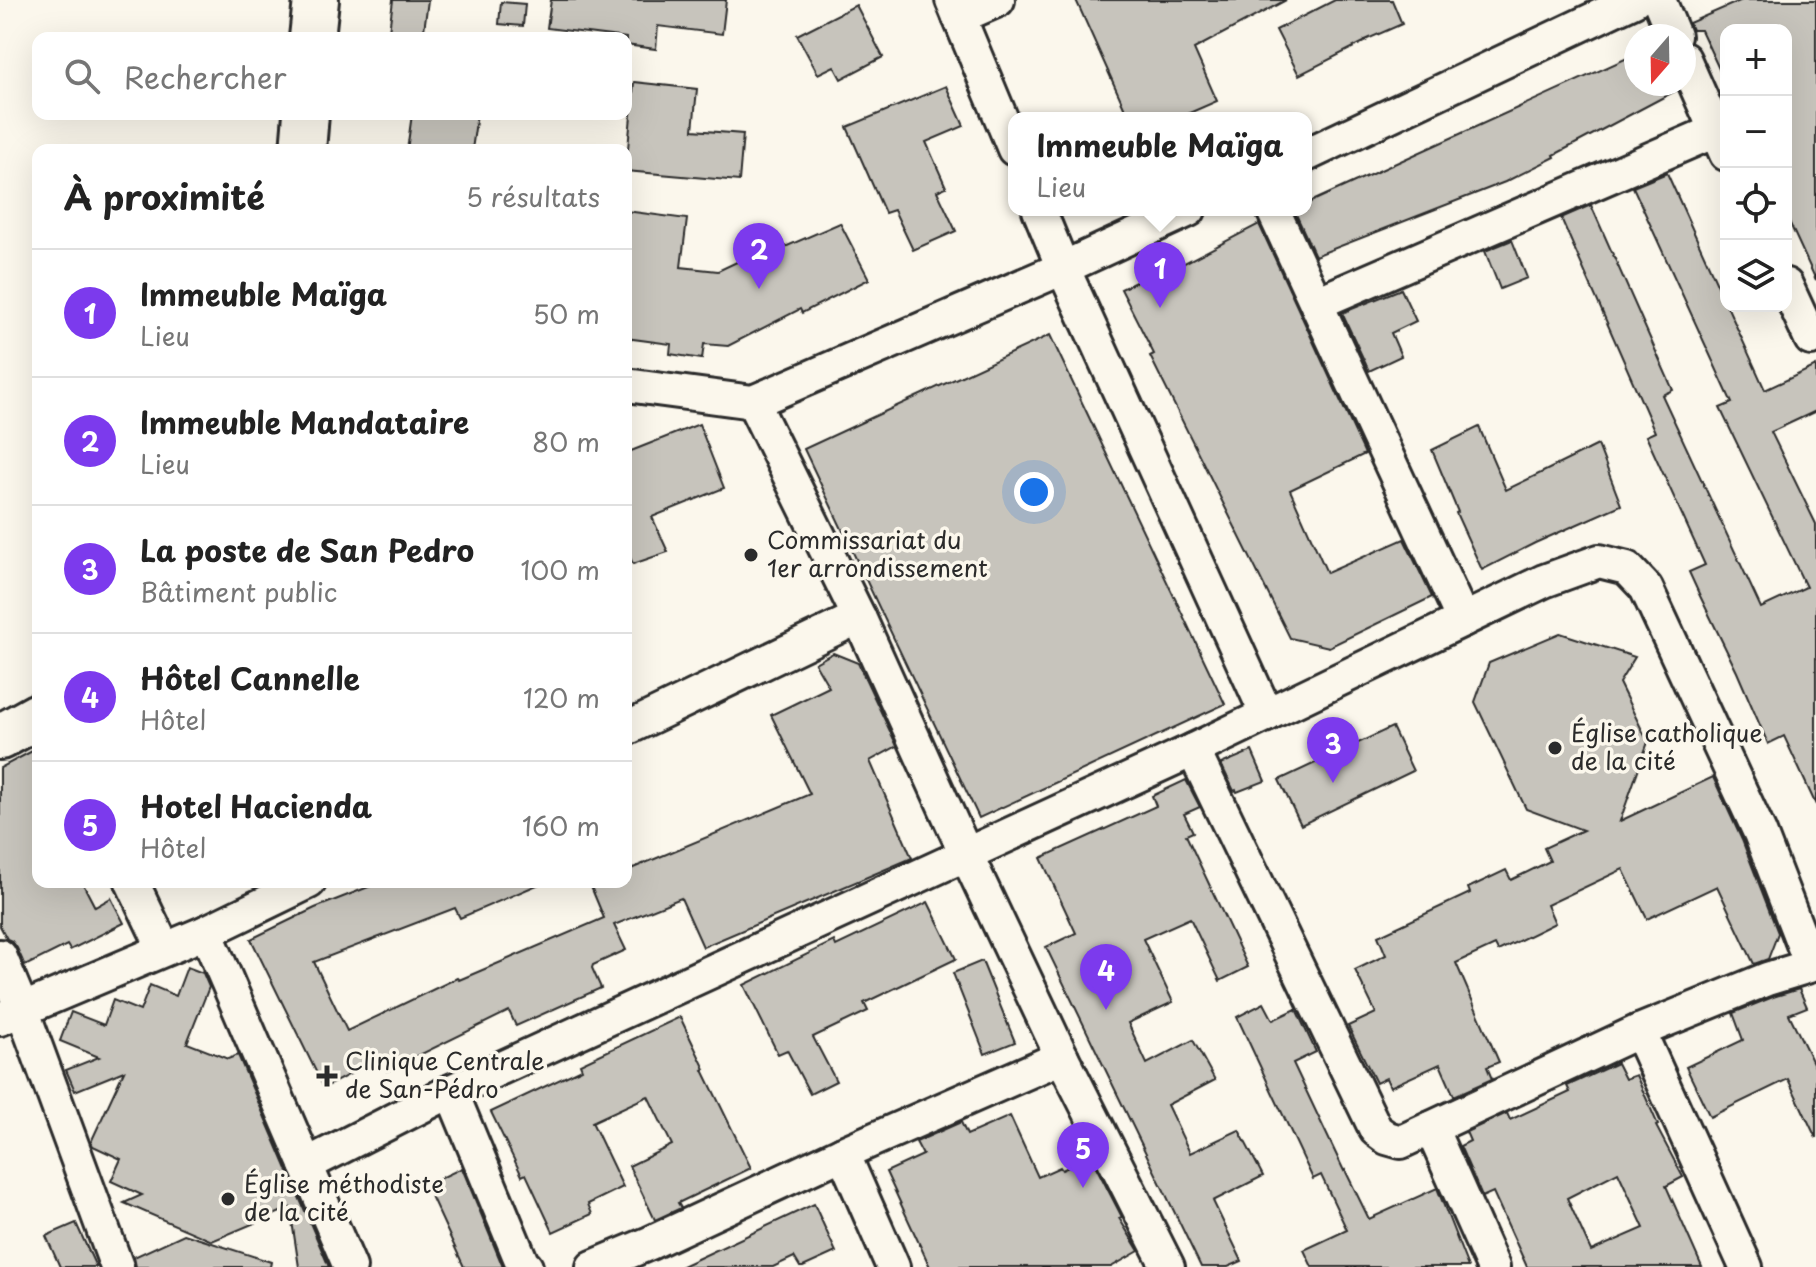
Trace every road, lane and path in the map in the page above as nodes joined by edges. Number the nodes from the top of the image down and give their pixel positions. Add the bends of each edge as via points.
1 (316, 0) edge
2 (998, 0) edge
3 (1634, 0) edge
4 (1659, 0) edge
5 (955, 9) edge
6 (1669, 24) edge
7 (313, 32) edge
8 (1696, 86) edge
9 (306, 120) edge
10 (1008, 135) edge
11 (1720, 141) edge
12 (1720, 143) edge
13 (304, 144) edge
14 (1312, 152) edge
15 (1041, 216) edge
16 (1176, 216) edge
17 (1276, 216) edge
18 (1063, 268) junction
19 (1792, 298) edge
20 (1317, 303) junction
21 (1811, 339) dead end
22 (632, 386) edge
23 (753, 402) junction
24 (859, 617) junction
25 (1463, 620) junction
26 (1267, 715) junction
27 (32, 719) edge
28 (632, 726) edge
29 (0, 737) edge
30 (1193, 750) junction
31 (966, 854) junction
32 (135, 888) edge
33 (297, 888) edge
34 (206, 932) junction
35 (164, 949) junction
36 (0, 956) edge
37 (1814, 965) edge
38 (11, 1014) edge
39 (1639, 1031) junction
40 (1062, 1057) junction
41 (451, 1091) junction
42 (1431, 1128) junction
43 (843, 1153) junction
44 (306, 1165) junction
45 (656, 1255) edge
46 (117, 1267) edge
47 (350, 1267) edge
48 (526, 1267) edge
49 (593, 1267) edge
50 (893, 1267) edge
51 (1168, 1267) edge
52 (1493, 1267) edge
53 (1746, 1267) edge

1 - 7 main road
2 - 5 street
3 - 14 street
4 - 6 street
5 - 10 street
8 - 11 street
9 - 13 main road
12 - 20 street
15 - 18 street
16 - 18 street
17 - 20 street
18 - 23 street
18 - 26 street
19 - 21 street
20 - 25 street
22 - 23 street
23 - 24 street
24 - 28 street
24 - 31 street
25 - 26 street
25 - 37 street via 1599,561 1627,568 1646,588 1760,833
26 - 30 street
27 - 29 main road
30 - 31 street
30 - 42 street via 1376,1130 1401,1142
31 - 40 street
31 - 41 street
32 - 35 street
33 - 34 street
34 - 35 street
34 - 44 street
35 - 38 street
36 - 38 street
37 - 39 street
38 - 46 street
39 - 42 street
39 - 53 street
40 - 43 street
40 - 51 street
41 - 44 street
41 - 48 street
42 - 52 street
43 - 45 street
43 - 50 street
44 - 47 street
45 - 49 street

